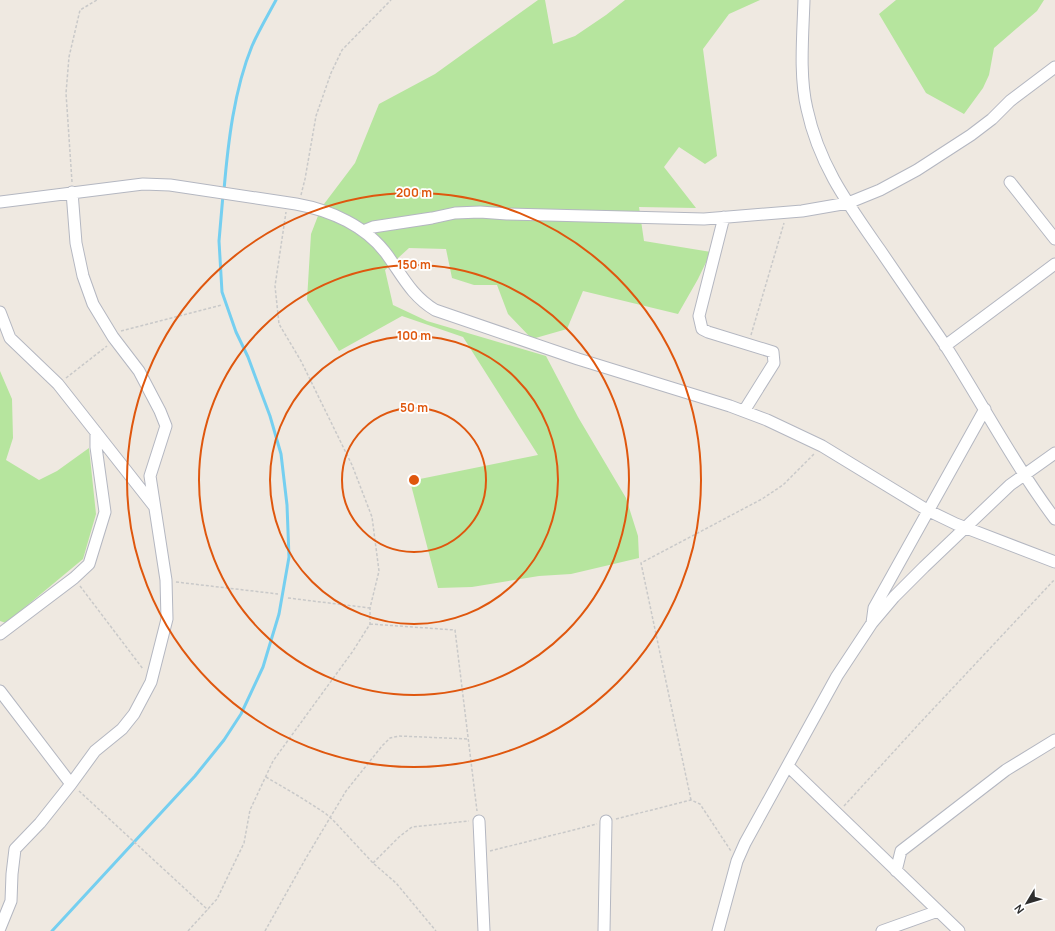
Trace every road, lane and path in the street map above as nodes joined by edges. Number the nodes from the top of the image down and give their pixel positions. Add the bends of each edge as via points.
1 (97, 0) edge
2 (391, 0) edge
3 (804, 0) edge
4 (1055, 67) edge
5 (1010, 182) dead end
6 (72, 192) junction
7 (0, 202) edge
8 (292, 203) junction
9 (848, 203) junction
10 (788, 212) junction
11 (724, 217) junction
12 (363, 231) junction
13 (1055, 239) edge
14 (1055, 264) edge
15 (222, 305) dead end
16 (0, 312) edge
17 (114, 338) junction
18 (748, 344) junction
19 (945, 346) junction
20 (58, 384) junction
21 (984, 409) junction
22 (744, 411) junction
23 (96, 432) junction
24 (822, 446) junction
25 (1055, 453) edge
26 (1025, 474) junction
27 (154, 506) junction
28 (927, 510) junction
29 (1055, 519) edge
30 (965, 528) junction
31 (1055, 562) edge
32 (74, 578) junction
33 (1055, 579) edge
34 (166, 580) junction
35 (278, 594) dead end
36 (288, 598) dead end
37 (370, 608) junction
38 (872, 623) junction
39 (370, 624) junction
40 (0, 634) edge
41 (152, 680) junction
42 (0, 691) edge
43 (469, 739) junction
44 (1055, 740) edge
45 (788, 766) junction
46 (266, 777) junction
47 (72, 784) junction
48 (691, 800) junction
49 (837, 814) junction
50 (330, 817) junction
51 (479, 821) junction
52 (606, 822) junction
53 (480, 854) junction
54 (737, 861) junction
55 (373, 863) junction
56 (896, 871) junction
57 (208, 910) junction
58 (938, 911) junction
59 (0, 928) edge
60 (188, 931) edge
61 (265, 931) edge
62 (436, 931) edge
63 (484, 931) edge
64 (604, 931) edge
65 (718, 931) edge
66 (882, 931) edge
67 (959, 931) edge

1 - 6 path via 80,10 69,57 66,93
2 - 8 path via 342,50 330,73 316,116 300,198
3 - 9 street via 803,79 806,108 829,173
4 - 9 street via 971,135 917,170 880,190
5 - 13 street
6 - 7 street
6 - 8 street via 143,184 170,185
6 - 17 street via 76,243 82,276 93,304
8 - 12 street via 326,212
8 - 37 path via 275,286 279,324 301,361 352,465 372,517 379,571
9 - 10 street
9 - 19 street
10 - 11 street
10 - 18 path
11 - 12 street via 634,218 480,212 455,213 374,226
11 - 18 street via 699,316 702,328 708,332
12 - 22 street via 387,255 409,288 424,304 435,310 578,359
14 - 19 street
15 - 17 path via 122,331
16 - 20 street via 10,338
17 - 20 path
17 - 27 street via 139,371 166,426 150,476
18 - 22 street via 773,352 774,363
19 - 21 street
20 - 23 street
21 - 26 street
21 - 28 street
22 - 24 street
23 - 27 street
23 - 32 street via 105,512 89,564
24 - 28 street
24 - 48 path via 783,485 762,499 641,563
25 - 26 street
26 - 29 street
26 - 30 street
27 - 34 street
28 - 30 street
28 - 38 street via 874,608
30 - 31 street
30 - 38 street
32 - 40 street
32 - 41 path
33 - 49 path
34 - 35 path
34 - 41 street via 167,619
36 - 37 path
37 - 39 path
38 - 45 street via 837,676
39 - 43 path via 455,630
39 - 46 path via 273,762
41 - 47 street via 134,714 122,729 95,751
42 - 47 street
43 - 50 path via 399,736 390,738 346,791
43 - 51 path
44 - 56 street via 1006,770 901,851
45 - 49 street
45 - 54 street
46 - 50 path
46 - 57 path via 250,810 244,843 217,899
47 - 57 path
47 - 59 street via 15,849 12,901
48 - 52 path
48 - 54 path via 700,804
49 - 56 street
50 - 55 path
50 - 61 path
51 - 53 street
51 - 55 path via 412,827
52 - 53 path
52 - 64 street
53 - 63 street
54 - 65 street
55 - 62 path via 396,883
56 - 58 street
57 - 60 path
58 - 66 street
58 - 67 street

